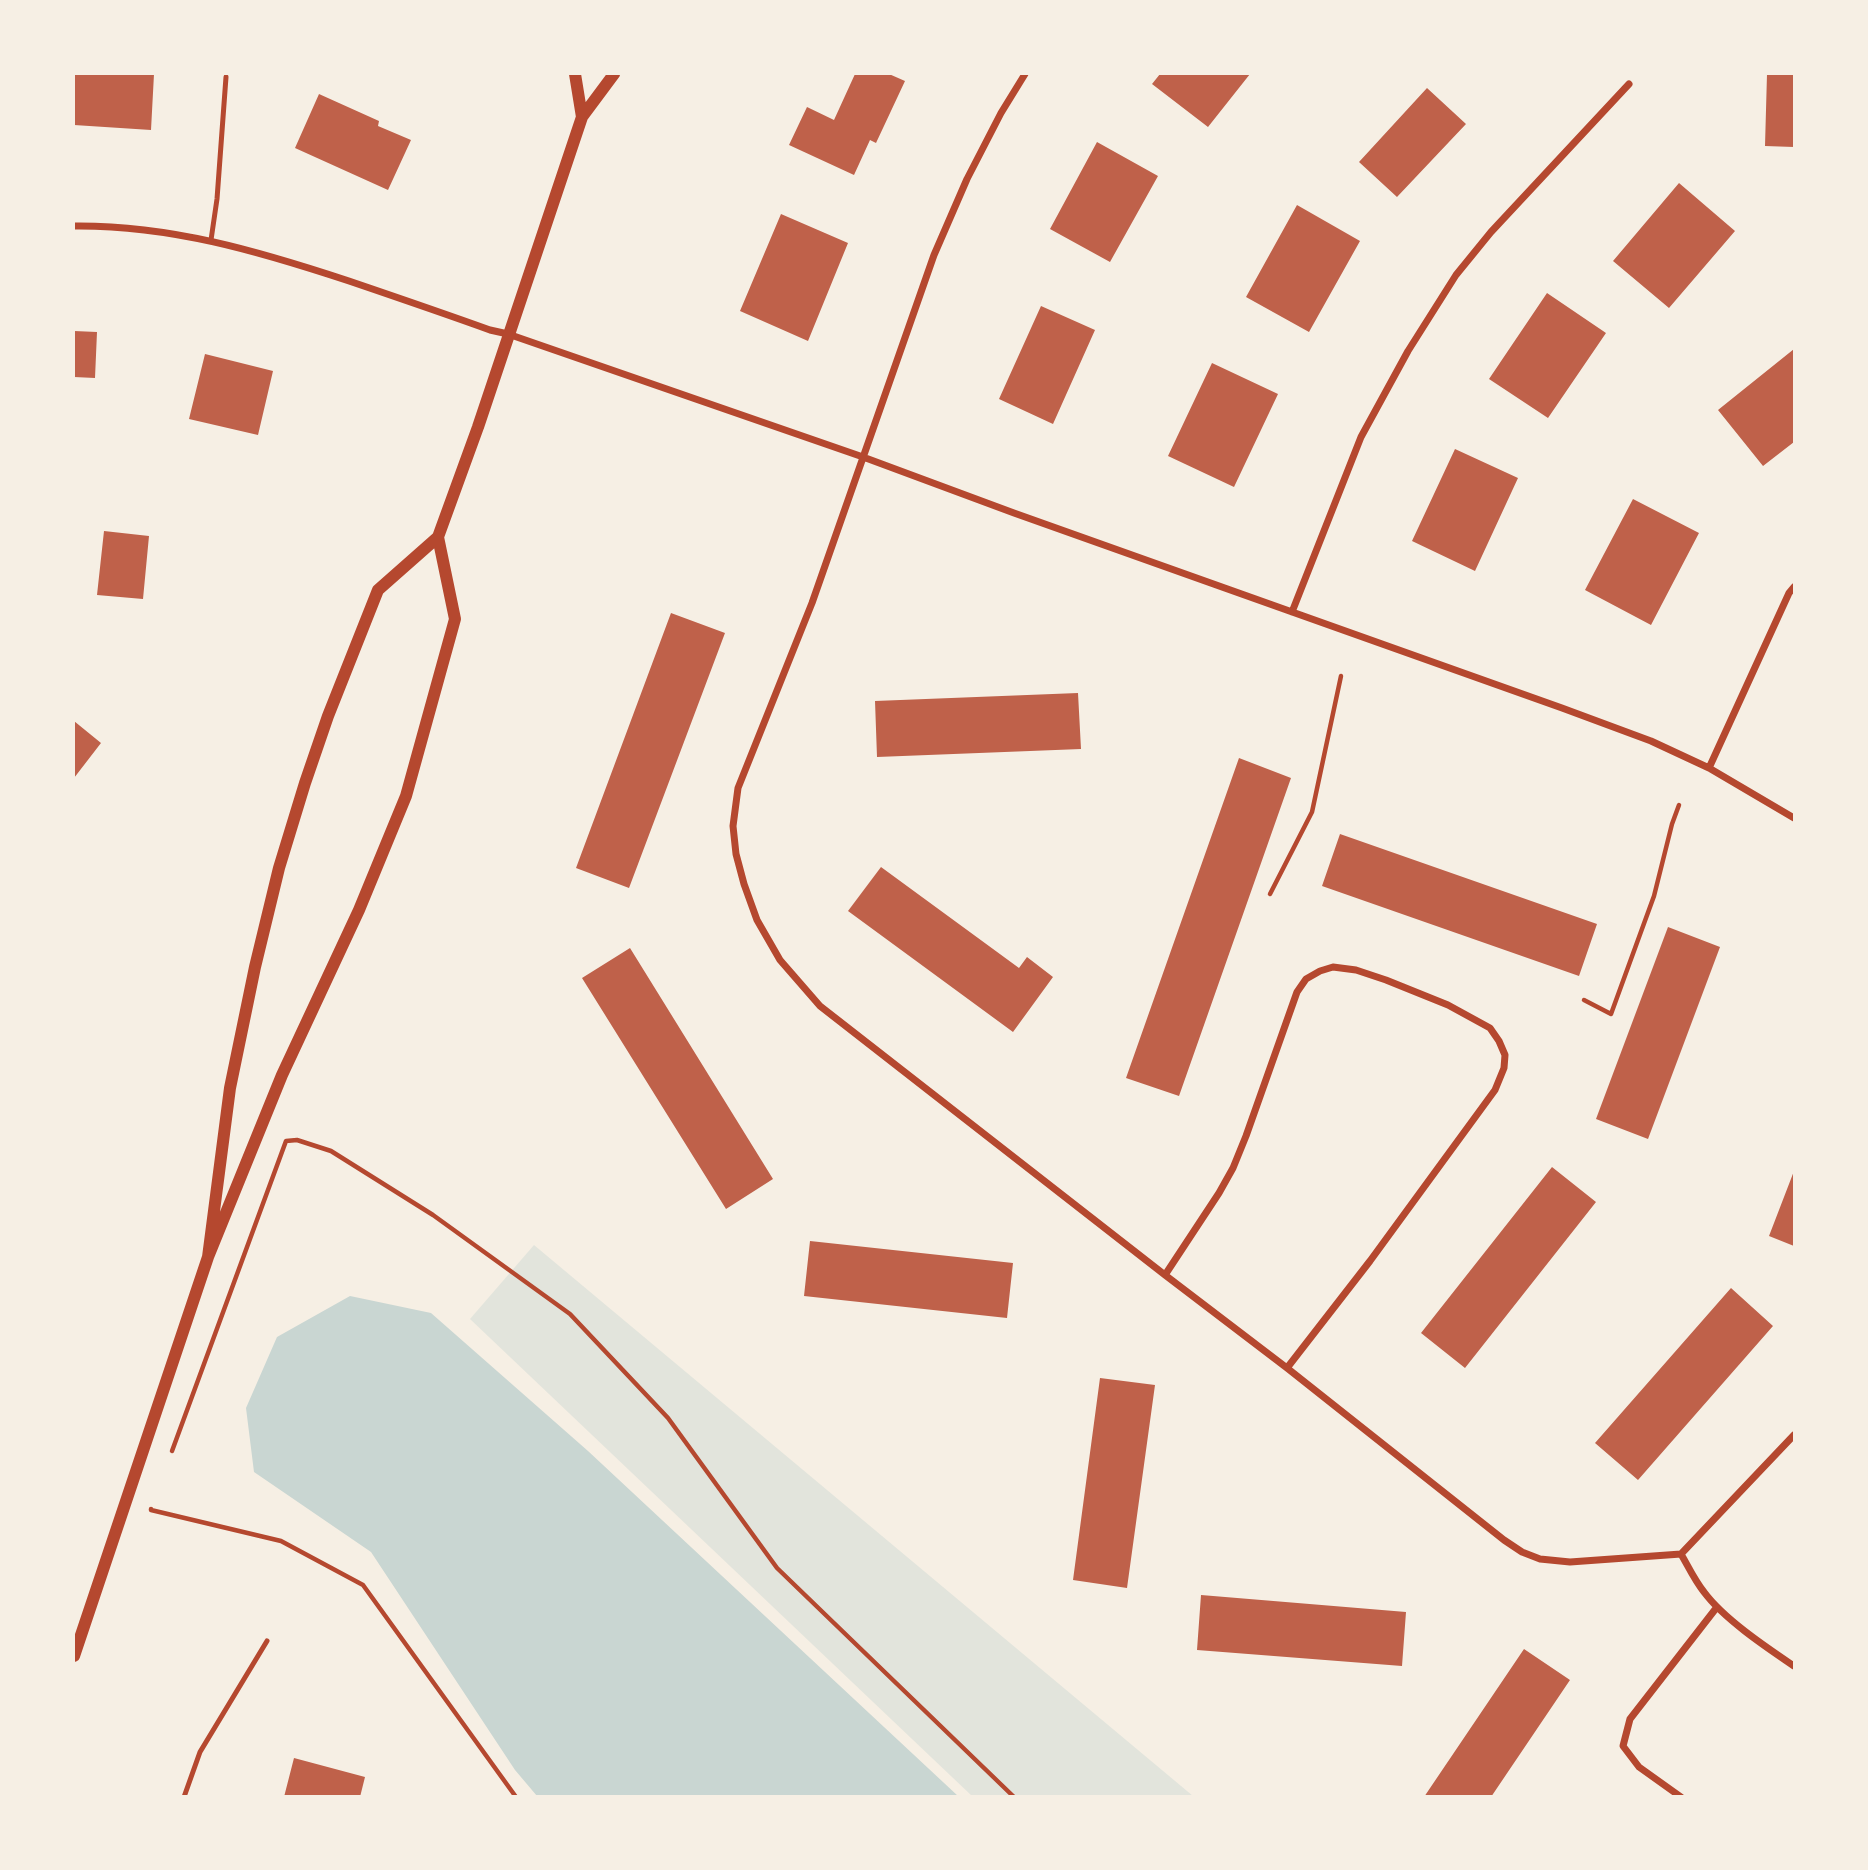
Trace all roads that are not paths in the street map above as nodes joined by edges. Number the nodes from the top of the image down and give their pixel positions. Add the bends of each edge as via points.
1 (575, 74) edge
2 (614, 74) edge
3 (1025, 74) edge
4 (226, 77) dead end
5 (1629, 84) dead end
6 (582, 117) junction
7 (74, 226) edge
8 (211, 240) junction
9 (508, 334) junction
10 (863, 457) junction
11 (438, 537) junction
12 (1794, 587) edge
13 (1292, 612) junction
14 (1709, 768) junction
15 (1794, 818) edge
16 (208, 1257) junction
17 (1166, 1275) junction
18 (1287, 1368) junction
19 (1794, 1435) edge
20 (1681, 1554) junction
21 (1717, 1607) junction
22 (267, 1641) dead end
23 (74, 1656) edge
24 (1794, 1666) edge
25 (184, 1797) edge
26 (1681, 1797) edge

1 - 6 street
2 - 6 street
3 - 10 street via 1001,113 933,255
4 - 8 lane
5 - 13 street via 1491,232 1449,286 1361,437
6 - 9 street
7 - 8 street via 138,229
8 - 9 street
9 - 10 street
9 - 11 street
10 - 13 street
10 - 17 street via 812,603 738,788 733,826 736,854 757,920 780,960 820,1006
11 - 16 street via 455,620 406,796 282,1075
11 - 16 street via 378,590 305,783 252,980 230,1088
12 - 14 street
13 - 14 street via 1651,741
14 - 15 street
16 - 23 street
17 - 18 street
17 - 18 street via 1233,1168 1297,992 1306,979 1333,967 1356,970 1448,1005 1490,1028 1505,1055 1495,1090
18 - 20 street via 1522,1552 1570,1562
19 - 20 street
20 - 21 street
21 - 24 street
21 - 26 street via 1630,1719 1623,1746 1639,1767
22 - 25 lane via 200,1752

